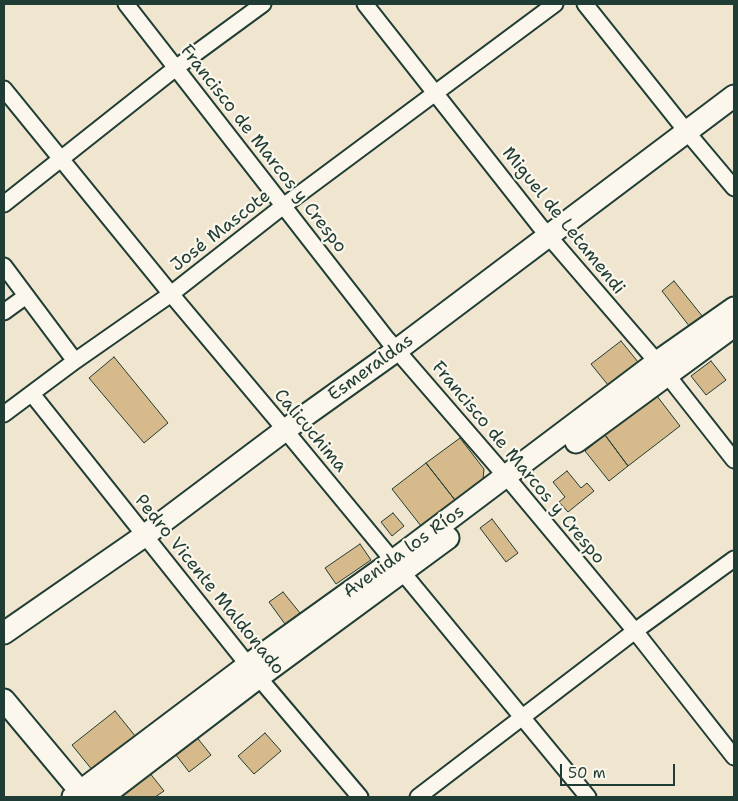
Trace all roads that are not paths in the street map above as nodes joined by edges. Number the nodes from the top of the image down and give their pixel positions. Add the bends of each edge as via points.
1 (126, 4) edge
2 (263, 4) edge
3 (365, 4) edge
4 (555, 4) edge
5 (585, 4) edge
6 (176, 68) junction
7 (734, 81) edge
8 (4, 89) edge
9 (435, 92) junction
10 (734, 96) edge
11 (683, 128) junction
12 (60, 158) junction
13 (734, 188) edge
14 (4, 204) edge
15 (282, 206) junction
16 (544, 231) junction
17 (4, 266) edge
18 (171, 294) junction
19 (26, 296) junction
20 (734, 308) edge
21 (4, 312) edge
22 (734, 326) edge
23 (392, 345) junction
24 (75, 361) junction
25 (661, 369) junction
26 (32, 394) junction
27 (4, 414) edge
28 (280, 424) junction
29 (734, 460) edge
30 (511, 482) junction
31 (139, 530) junction
32 (734, 559) edge
33 (398, 567) junction
34 (4, 616) edge
35 (634, 631) junction
36 (4, 633) edge
37 (254, 671) junction
38 (4, 700) edge
39 (520, 717) junction
40 (734, 757) edge
41 (80, 795) edge
42 (102, 797) edge
43 (360, 797) edge
44 (418, 797) edge
45 (588, 797) edge

1 - 6 street, Francisco de Marcos y Crespo
2 - 6 street
3 - 9 street, Miguel de Letamendi
4 - 9 street, José Mascote
5 - 11 street
6 - 12 street
6 - 15 street, Francisco de Marcos y Crespo
7 - 11 main road, Esmeraldas
8 - 12 street, Calicuchima
9 - 15 street, José Mascote
9 - 16 street, Miguel de Letamendi
10 - 11 main road, Esmeraldas
11 - 13 street
11 - 16 main road, Esmeraldas
12 - 14 street
12 - 18 street, Calicuchima
15 - 18 street, José Mascote
15 - 23 street, Francisco de Marcos y Crespo
16 - 23 main road, Esmeraldas
16 - 25 street, Miguel de Letamendi
17 - 19 street
18 - 24 street, José Mascote
18 - 28 street, Calicuchima
19 - 21 street
19 - 24 street
20 - 25 main road, Avenida los Ríos
22 - 25 main road, Avenida los Ríos
23 - 28 main road, Esmeraldas
23 - 30 street, Francisco de Marcos y Crespo
24 - 26 street, José Mascote
25 - 29 street, Miguel de Letamendi
25 - 30 main road, Avenida los Ríos
26 - 27 street, José Mascote
26 - 31 street, Pedro Vicente Maldonado
28 - 31 main road, Esmeraldas
28 - 33 street, Calicuchima
30 - 33 main road, Avenida los Ríos
30 - 35 street, Francisco de Marcos y Crespo
31 - 34 main road, Esmeraldas
31 - 36 main road, Esmeraldas
31 - 37 street, Pedro Vicente Maldonado
32 - 35 street
33 - 37 main road, Avenida los Ríos
33 - 39 street, Calicuchima
35 - 39 street
35 - 40 street, Francisco de Marcos y Crespo
37 - 41 main road, Avenida los Ríos
37 - 42 main road, Avenida los Ríos
37 - 43 street, Pedro Vicente Maldonado
38 - 41 main road
39 - 44 street
39 - 45 street, Calicuchima

